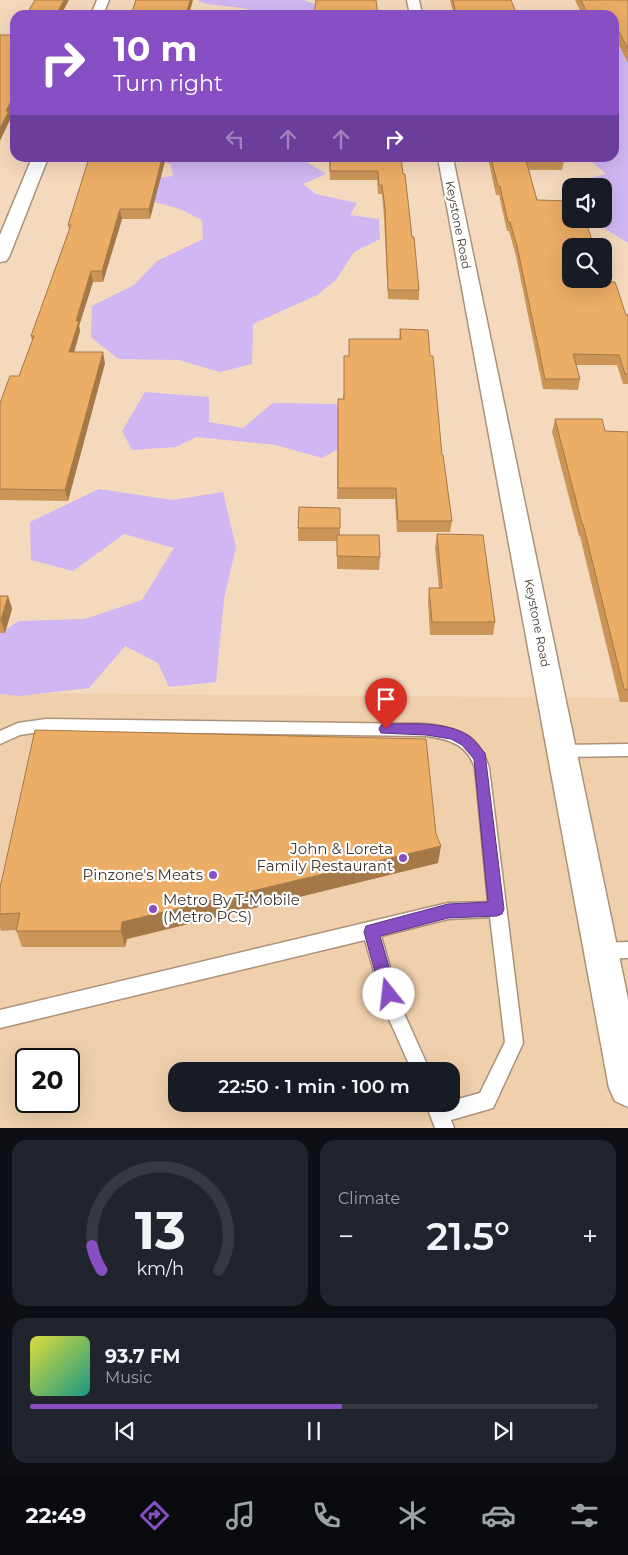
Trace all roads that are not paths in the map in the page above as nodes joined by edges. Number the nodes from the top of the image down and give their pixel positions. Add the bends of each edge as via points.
1 (38, 162) edge
2 (446, 162) edge
3 (0, 257) edge
4 (0, 738) edge
5 (628, 750) edge
6 (562, 751) junction
7 (497, 909) junction
8 (371, 932) junction
9 (601, 950) junction
10 (628, 950) edge
11 (0, 1019) edge
12 (417, 1062) edge
13 (628, 1088) edge
14 (440, 1115) edge

1 - 3 street
2 - 6 street, Keystone Road
4 - 7 lane via 18,729 46,725 426,730 454,734 466,741 480,757
5 - 6 lane
6 - 9 street, Keystone Road
7 - 8 lane via 448,911
7 - 14 lane via 514,1043 486,1101
8 - 11 lane
8 - 12 lane via 394,1010
9 - 10 lane
9 - 13 street, Keystone Road

